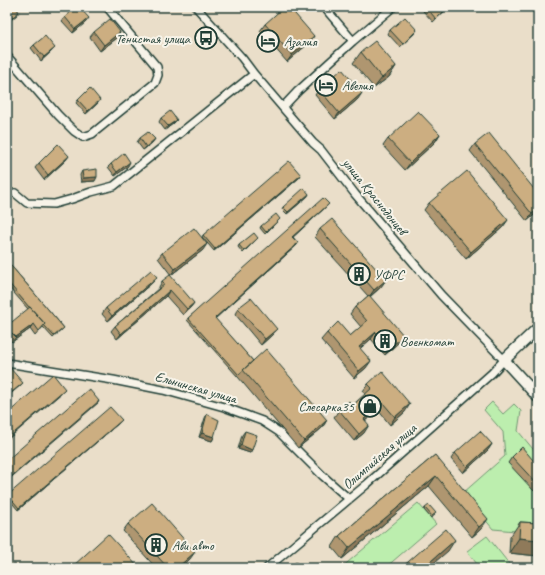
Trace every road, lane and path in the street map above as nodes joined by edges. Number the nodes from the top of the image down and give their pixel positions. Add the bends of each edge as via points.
1 (107, 7) edge
2 (196, 7) edge
3 (324, 7) edge
4 (394, 7) edge
5 (353, 41) junction
6 (7, 56) edge
7 (254, 74) junction
8 (283, 107) junction
9 (15, 193) dead end
10 (538, 328) edge
11 (504, 360) junction
12 (7, 363) edge
13 (538, 397) edge
14 (349, 499) junction
15 (267, 568) edge

1 - 6 street via 157,67 158,75 155,83 92,134 83,137 74,131
2 - 7 street, улица Краснодонцев
3 - 5 street
4 - 5 street
5 - 8 street
7 - 8 street, улица Краснодонцев
7 - 9 street via 114,186 54,204 27,203
8 - 11 street, улица Краснодонцев via 441,295
10 - 11 main road
11 - 13 main road, улица Краснодонцев
11 - 14 street, Олимпийская улица
12 - 14 street, Ельнинская улица via 163,390 224,407 262,421 279,432
14 - 15 street, Олимпийская улица

